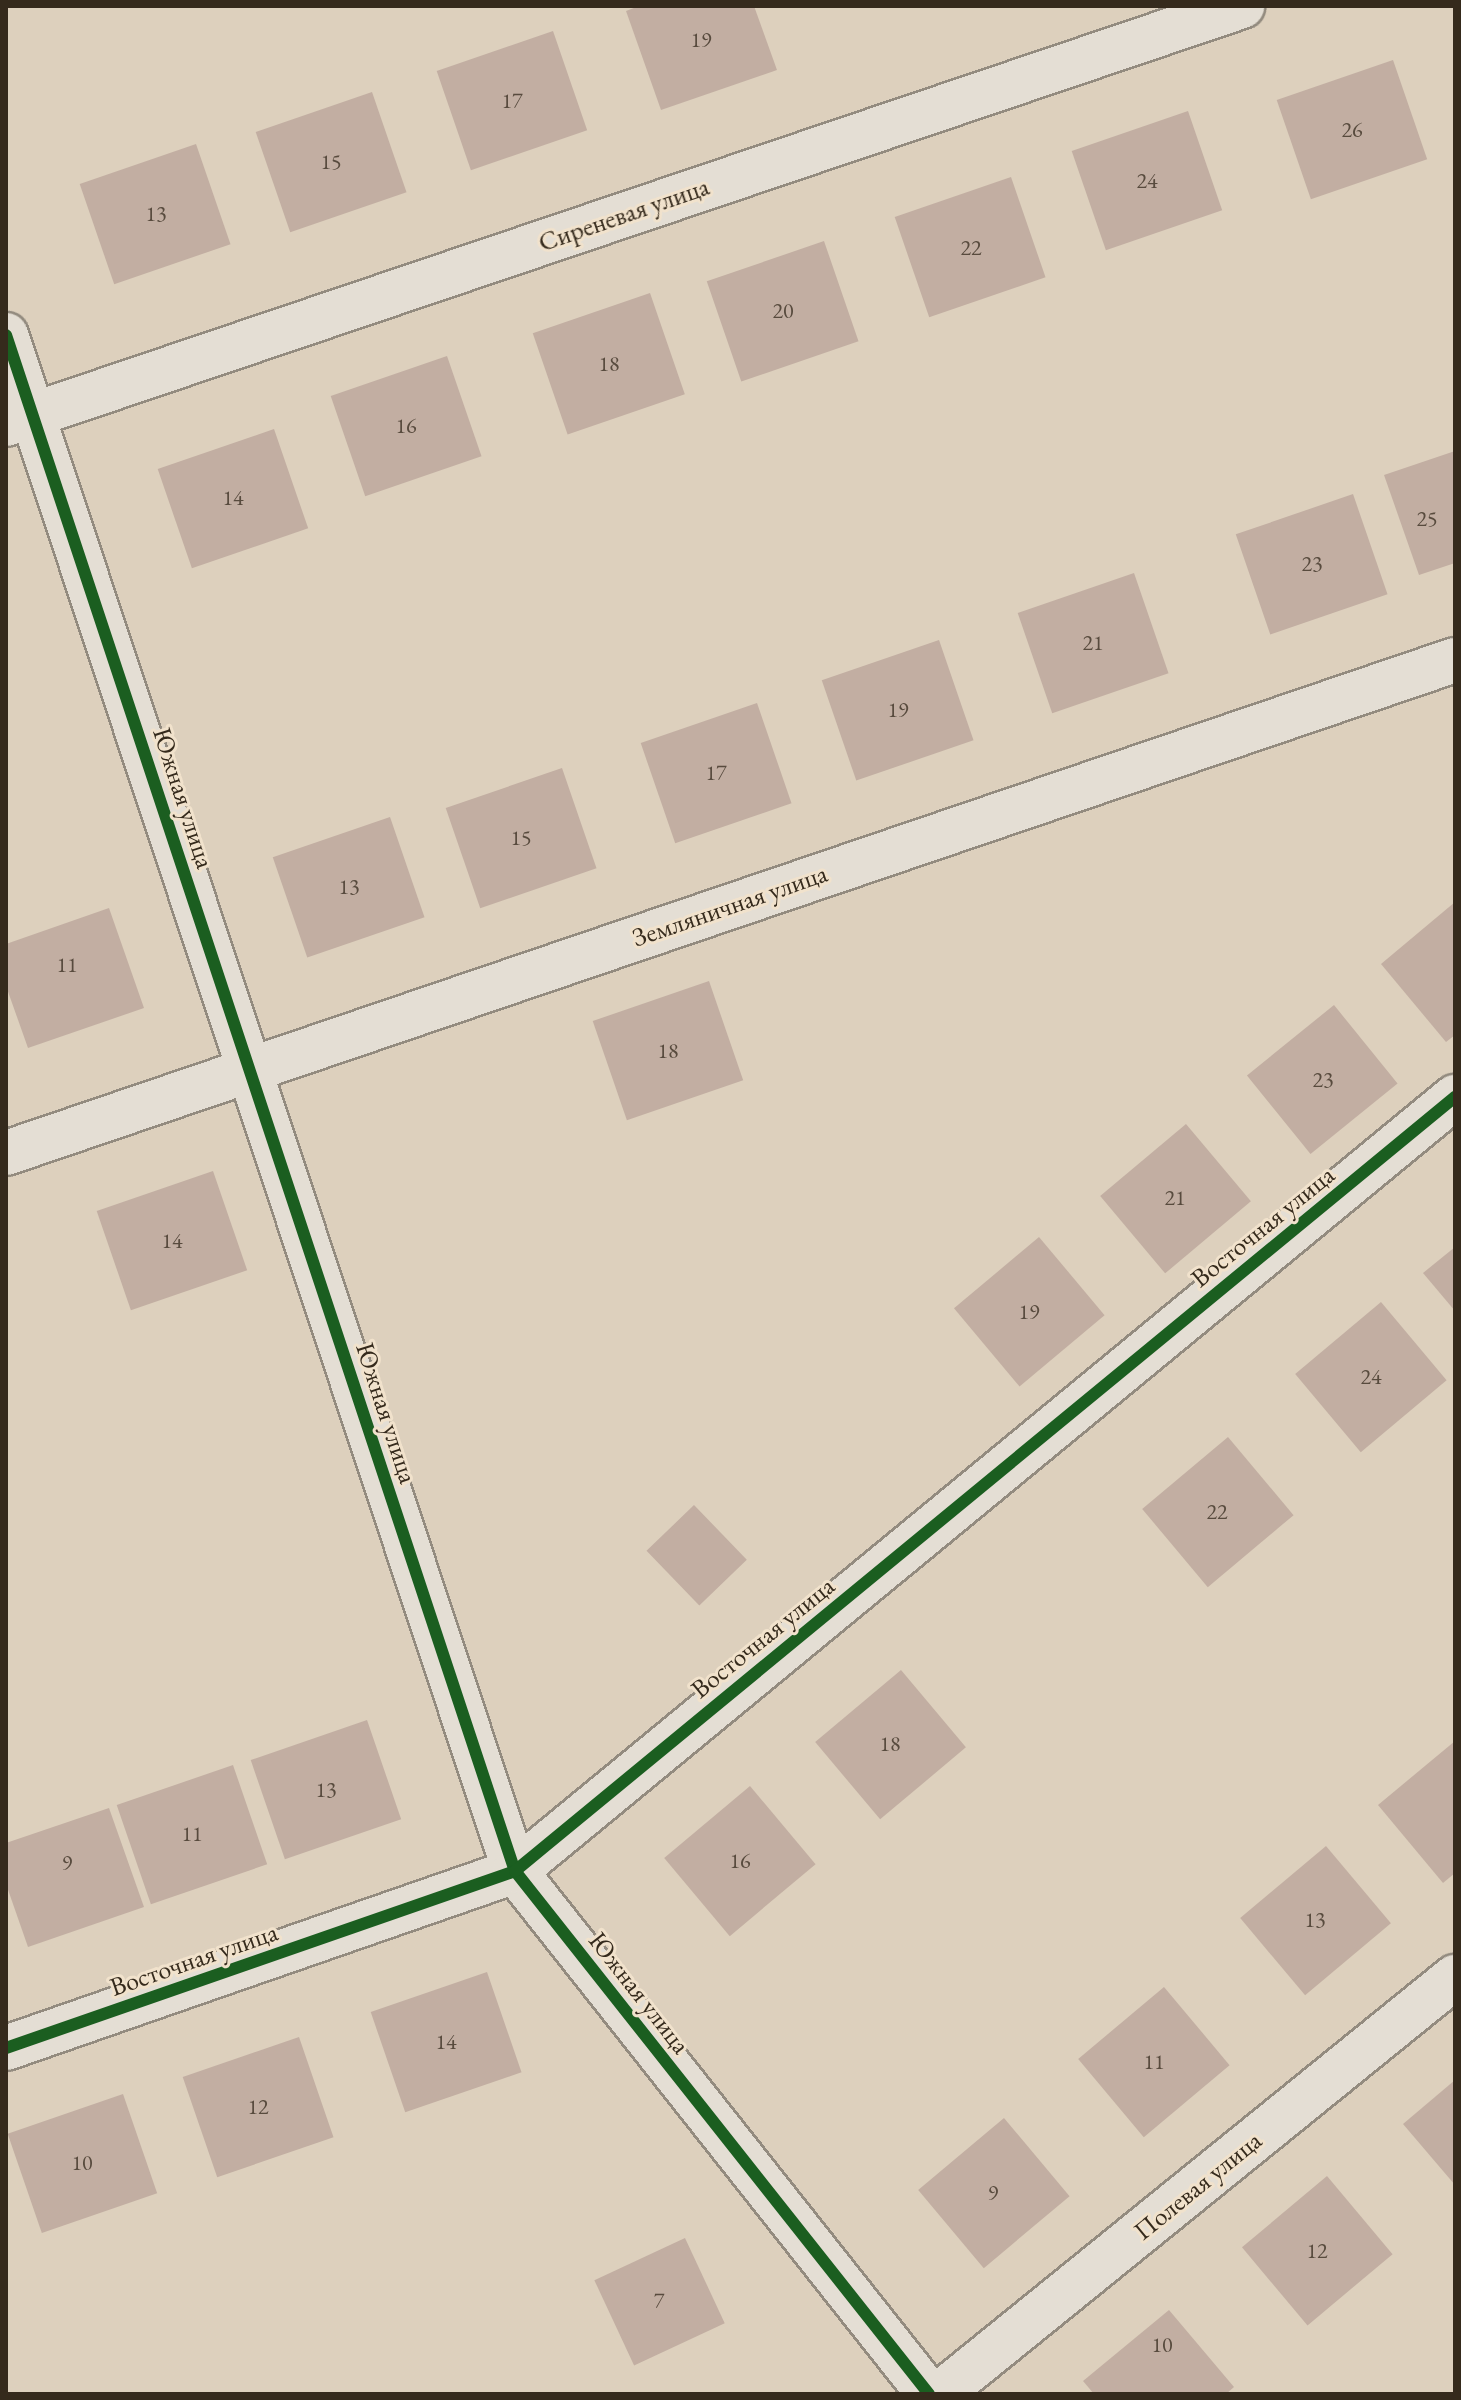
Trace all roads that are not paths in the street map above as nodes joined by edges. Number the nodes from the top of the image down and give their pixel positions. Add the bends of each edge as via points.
1 (1242, 6) edge
2 (6, 335) edge
3 (19, 419) edge
4 (1455, 660) edge
5 (249, 1068) junction
6 (1455, 1097) edge
7 (6, 1153) edge
8 (515, 1871) junction
9 (1455, 1977) edge
10 (6, 2048) edge
11 (929, 2394) edge
12 (940, 2394) edge

1 - 3 street, Сиреневая улица
2 - 3 street, Южная улица
3 - 5 street, Южная улица
4 - 5 street, Земляничная улица
5 - 7 street, Земляничная улица
5 - 8 street, Южная улица
6 - 8 street, Восточная улица
8 - 10 street, Восточная улица
8 - 11 street, Южная улица
9 - 12 street, Полевая улица

